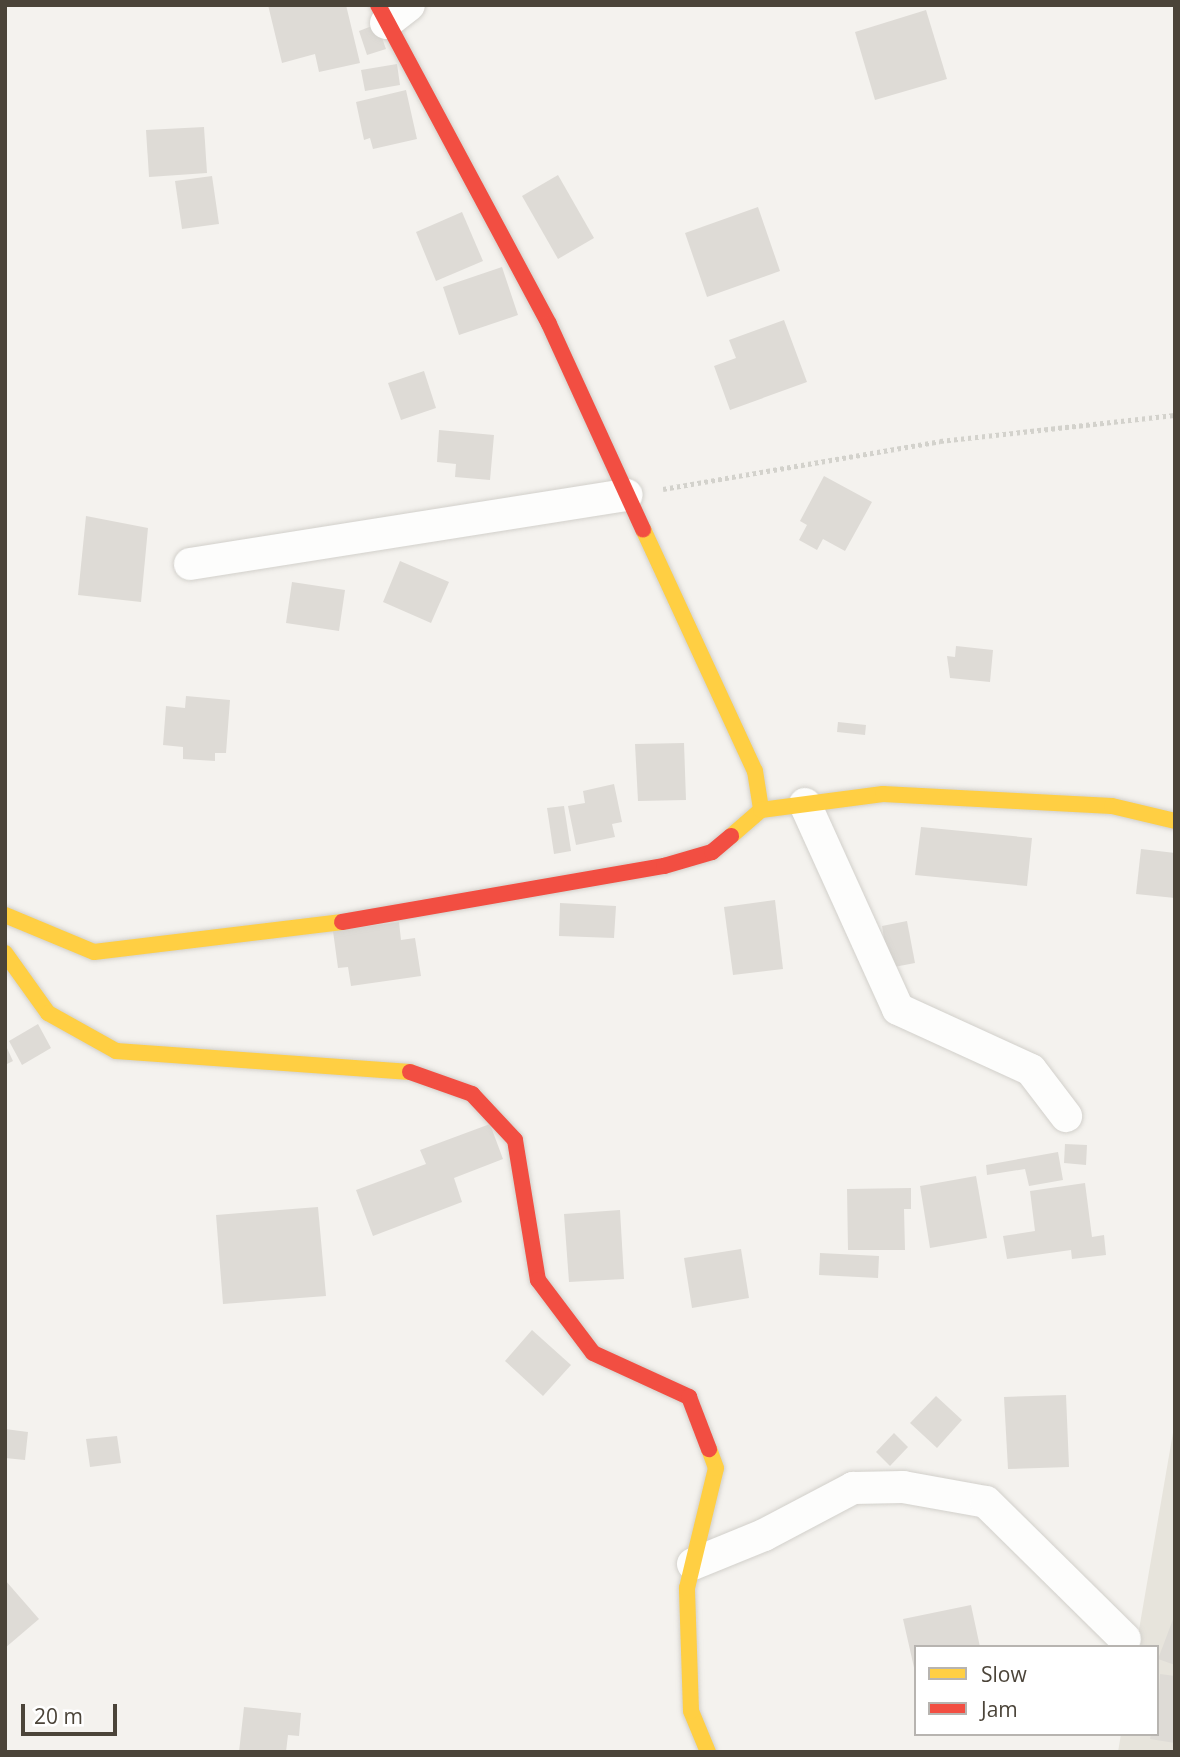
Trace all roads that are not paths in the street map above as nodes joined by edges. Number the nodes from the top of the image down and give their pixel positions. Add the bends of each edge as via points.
1 (391, 11) edge
2 (627, 495) junction
3 (190, 564) dead end
4 (805, 804) junction
5 (761, 810) junction
6 (1174, 813) edge
7 (5, 915) edge
8 (5, 953) edge
9 (1066, 1115) dead end
10 (693, 1564) junction
11 (1125, 1639) dead end
12 (708, 1752) edge

1 - 2 street via 549,324
2 - 3 street
2 - 5 street via 755,771
4 - 5 street
4 - 6 street via 883,794
4 - 9 street via 898,1009 1031,1070
5 - 7 street via 712,852 664,866 342,922 94,952
8 - 10 street via 48,1013 116,1051 402,1069 472,1094 515,1140 538,1280 593,1353 690,1397 716,1468
10 - 11 street via 764,1535 853,1488 903,1487 986,1502
10 - 12 street via 687,1588 691,1711

